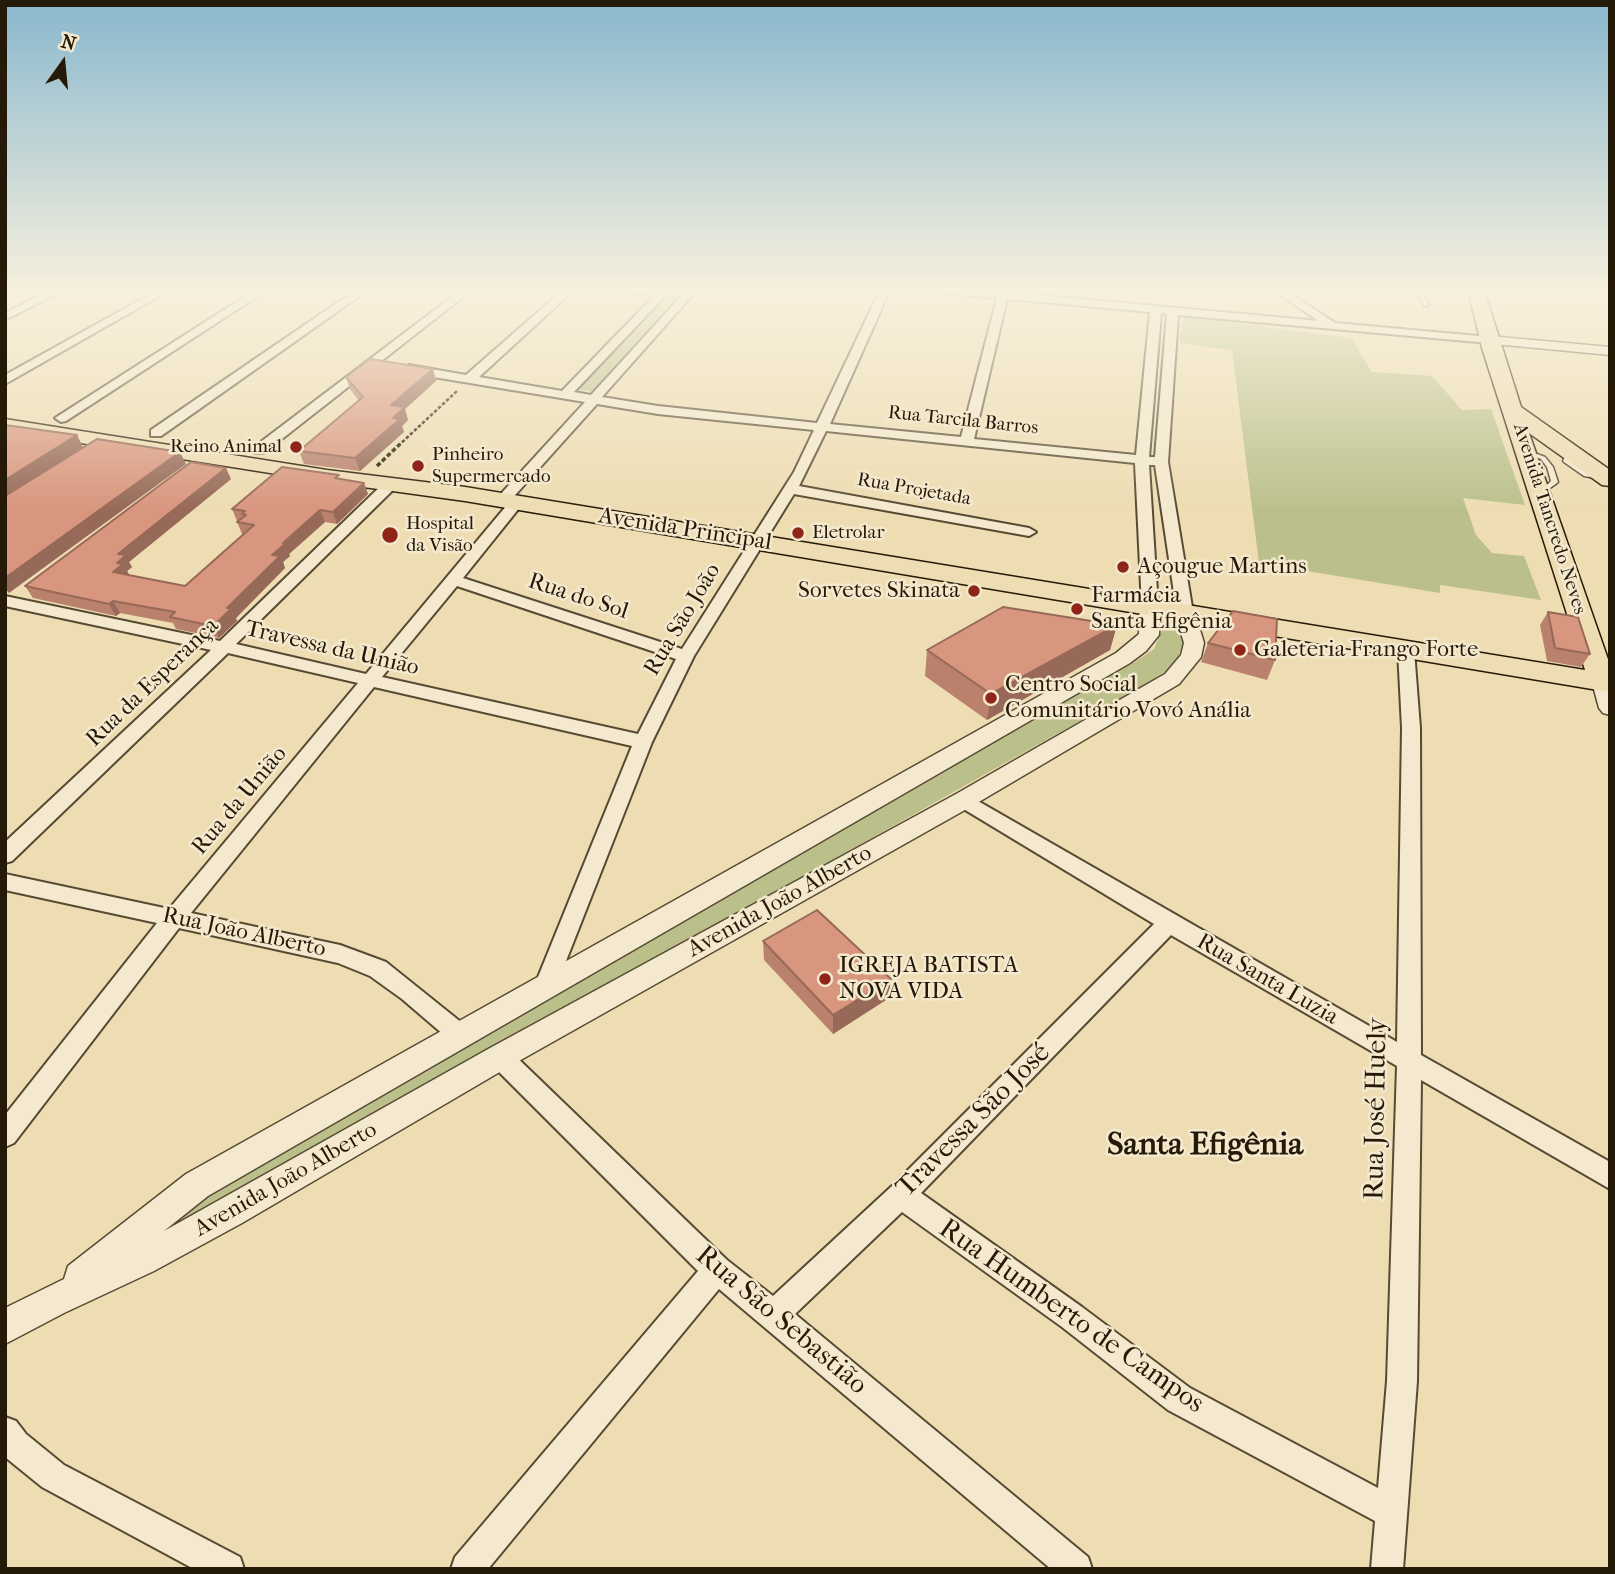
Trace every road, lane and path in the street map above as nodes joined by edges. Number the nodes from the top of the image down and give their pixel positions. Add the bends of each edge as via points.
1 (34, 363) edge
2 (147, 363) edge
3 (257, 363) edge
4 (487, 363) edge
5 (595, 363) edge
6 (627, 363) edge
7 (852, 363) edge
8 (986, 363) edge
9 (1151, 363) edge
10 (1169, 363) edge
11 (1497, 363) edge
12 (371, 364) joint
13 (471, 378) junction
14 (5, 380) edge
15 (566, 394) junction
16 (595, 399) junction
17 (5, 409) edge
18 (1514, 411) junction
19 (61, 418) junction
20 (5, 425) edge
21 (824, 426) junction
22 (156, 433) junction
23 (104, 440) junction
24 (967, 440) junction
25 (1526, 447) junction
26 (259, 450) junction
27 (1563, 450) junction
28 (82, 455) edge
29 (205, 457) junction
30 (1142, 459) junction
31 (1161, 462) junction
32 (371, 472) junction
33 (184, 473) edge
34 (1608, 479) edge
35 (391, 484) junction
36 (791, 489) junction
37 (465, 494) junction
38 (510, 501) junction
39 (1030, 531) dead end
40 (760, 542) junction
41 (455, 580) junction
42 (33, 586) edge
43 (7, 603) edge
44 (1150, 607) junction
45 (1185, 613) junction
46 (225, 647) junction
47 (1406, 650) junction
48 (686, 656) junction
49 (372, 681) junction
50 (1607, 691) edge
51 (642, 742) junction
52 (964, 800) junction
53 (5, 855) edge
54 (5, 882) edge
55 (174, 918) junction
56 (1169, 923) junction
57 (545, 987) junction
58 (459, 1034) junction
59 (500, 1057) junction
60 (1409, 1062) junction
61 (5, 1135) edge
62 (1610, 1176) edge
63 (901, 1195) junction
64 (717, 1270) junction
65 (51, 1301) junction
66 (774, 1315) junction
67 (5, 1328) edge
68 (5, 1432) edge
69 (1392, 1513) junction
70 (229, 1569) edge
71 (467, 1569) edge
72 (1076, 1569) edge
73 (1387, 1569) edge

1 - 14 street
2 - 19 street
3 - 22 street
4 - 13 street
5 - 15 street
6 - 16 street, Rua da União
7 - 21 street, Rua São João
8 - 24 street
9 - 30 street, Avenida João Alberto
10 - 31 street, Avenida João Alberto
11 - 18 main road, Avenida Tancredo Neves
12 - 13 street, Rua Tarcila Barros
12 - 26 street
13 - 15 street, Rua Tarcila Barros
13 - 32 path
15 - 16 street, Rua Tarcila Barros
16 - 21 street, Rua Tarcila Barros via 658,410
16 - 38 street, Rua da União
17 - 19 main road, Avenida Principal
18 - 25 main road, Avenida Tancredo Neves
18 - 27 main road
19 - 22 main road, Avenida Principal
20 - 23 main road, Avenida Principal
21 - 24 street, Rua Tarcila Barros
21 - 36 street, Rua São João
22 - 26 main road, Avenida Principal
23 - 28 street
23 - 29 main road, Avenida Principal
24 - 30 street, Rua Tarcila Barros
25 - 27 main road via 1536,441
25 - 50 main road, Avenida Tancredo Neves
26 - 32 main road, Avenida Principal
27 - 34 main road
29 - 33 street
29 - 35 main road, Avenida Principal
30 - 31 street, Rua Tarcila Barros
30 - 44 street, Avenida João Alberto
31 - 45 street, Avenida João Alberto
32 - 37 main road, Avenida Principal
35 - 37 main road, Avenida Principal
35 - 46 street, Rua da Esperança
36 - 39 street, Rua Projetada
36 - 40 street, Rua São João
37 - 38 main road, Avenida Principal
38 - 40 main road, Avenida Principal
38 - 41 street, Rua da União
40 - 44 main road, Avenida Principal
40 - 48 street, Rua São João
41 - 48 street, Rua do Sol
41 - 49 street, Rua da União
42 - 43 street
43 - 46 street, Travessa da União
44 - 45 main road, Avenida Principal
44 - 57 street, Avenida João Alberto via 1149,635 1139,647
45 - 47 main road, Avenida Principal
45 - 52 street, Avenida João Alberto via 1194,643 1191,657 1172,679
46 - 49 street, Travessa da União
46 - 53 street, Rua da Esperança
47 - 50 main road, Avenida Principal
47 - 60 street, Rua José Huely
48 - 51 street, Rua São João
49 - 51 street, Travessa da União
49 - 55 street, Rua da União
51 - 57 street, Rua São João
52 - 56 street, Rua Santa Luzia
52 - 59 street, Avenida João Alberto
54 - 55 street, Rua João Alberto
55 - 58 street, Rua João Alberto via 340,954 377,969
55 - 61 street, Rua da União
56 - 60 street, Rua Santa Luzia
56 - 63 street, Travessa São José
57 - 58 street, Avenida João Alberto
58 - 65 street, Avenida João Alberto via 197,1185
59 - 64 street, Rua São Sebastião
59 - 65 street, Avenida João Alberto via 231,1212 142,1260
60 - 62 street, Rua Santa Luzia
60 - 69 street, Rua José Huely via 1402,1381
63 - 66 street, Travessa São José
63 - 69 street, Rua Humberto de Campos via 1179,1399
64 - 66 street, Rua São Sebastião
64 - 71 street
65 - 67 street, Avenida João Alberto
66 - 72 street, Rua São Sebastião
68 - 70 street via 15,1446 53,1476
69 - 73 street, Rua José Huely

